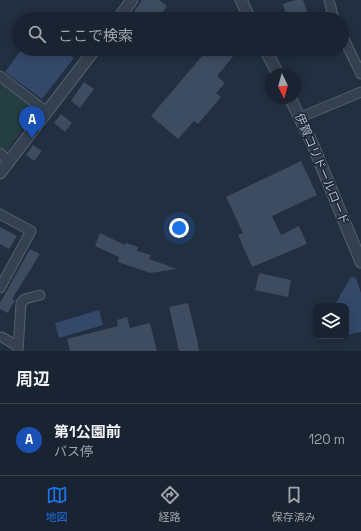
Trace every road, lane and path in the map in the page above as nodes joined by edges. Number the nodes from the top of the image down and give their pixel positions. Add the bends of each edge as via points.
1 (132, 0) edge
2 (241, 0) edge
3 (329, 0) edge
4 (123, 12) edge
5 (247, 12) edge
6 (332, 12) edge
7 (349, 49) edge
8 (90, 56) edge
9 (269, 56) edge
10 (275, 68) edge
11 (361, 74) edge
12 (0, 76) edge
13 (361, 92) edge
14 (293, 104) edge
15 (47, 112) junction
16 (301, 117) junction
17 (0, 153) edge
18 (9, 161) junction
19 (0, 173) edge
20 (0, 214) edge
21 (361, 262) edge
22 (0, 288) edge
23 (40, 295) dead end
24 (1, 338) edge
25 (18, 349) edge

1 - 4 street
2 - 5 street
3 - 6 street
7 - 11 street
8 - 15 street
9 - 10 street
12 - 15 street
13 - 16 street
14 - 16 street, 伊賀コリドールロード
15 - 18 street
16 - 21 street, 伊賀コリドールロード
17 - 18 street
18 - 19 street
20 - 22 street via 31,231
23 - 25 street via 25,299 22,303
24 - 25 street

